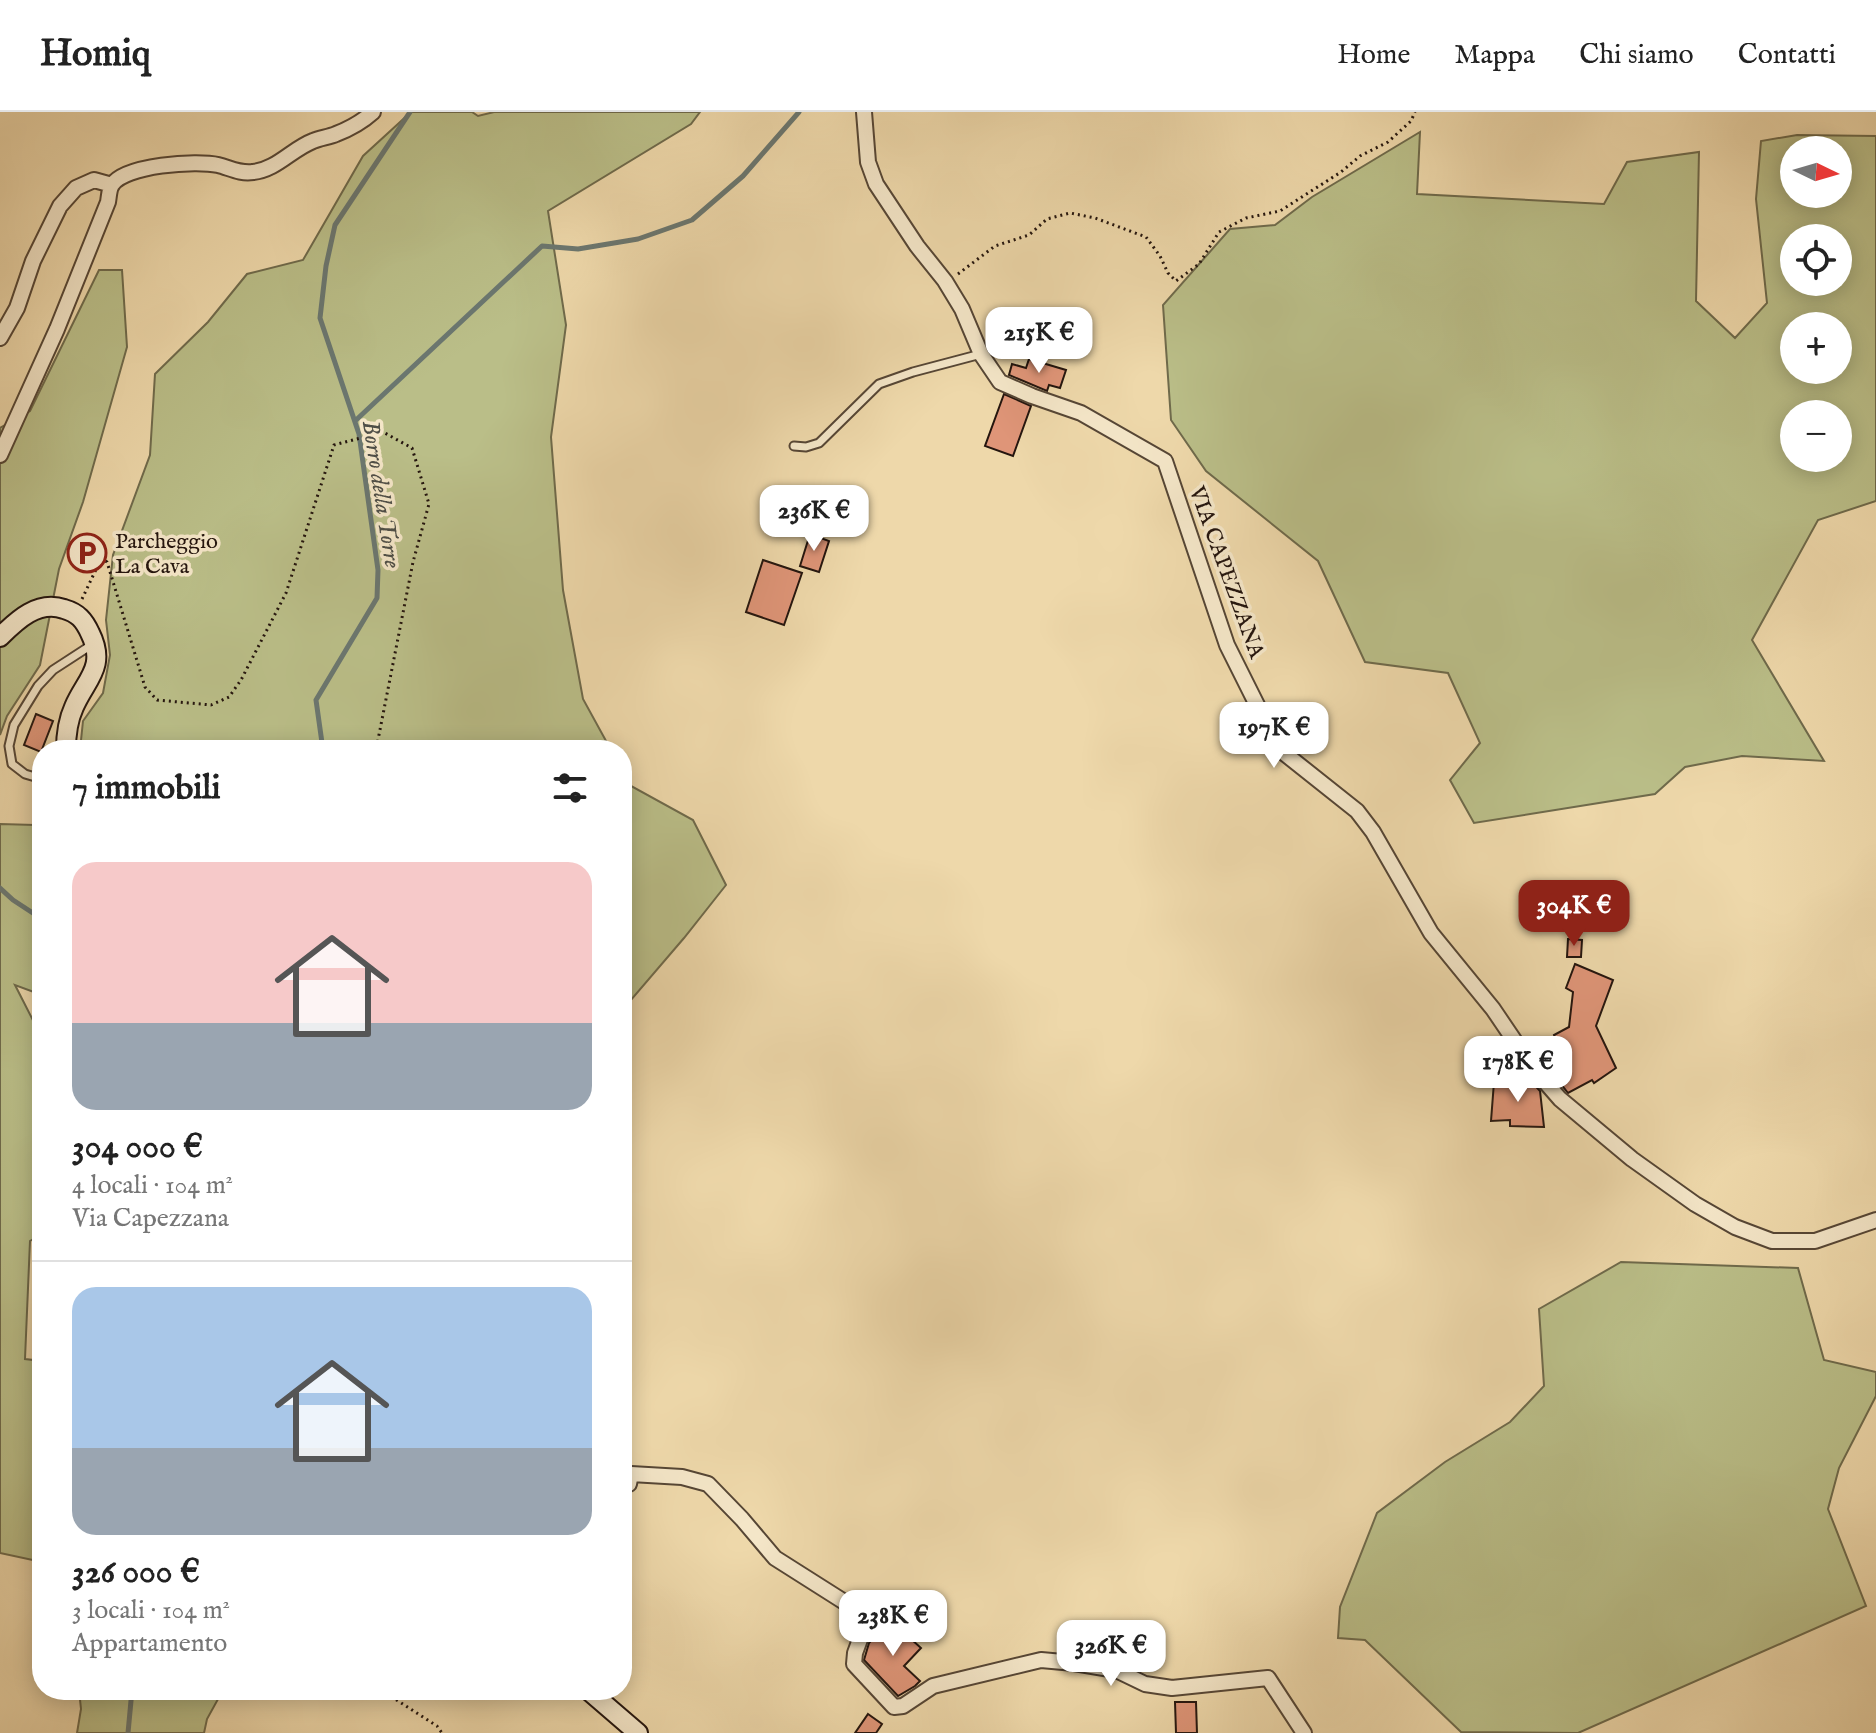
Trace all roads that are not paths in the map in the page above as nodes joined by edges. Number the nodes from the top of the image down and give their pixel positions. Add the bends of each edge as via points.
1 (373, 112) edge
2 (864, 112) edge
3 (112, 185) junction
4 (0, 338) edge
5 (981, 354) junction
6 (794, 446) dead end
7 (0, 455) edge
8 (0, 637) edge
9 (95, 643) junction
10 (66, 740) edge
11 (32, 776) edge
12 (1876, 1220) edge
13 (632, 1474) edge
14 (600, 1700) edge
15 (638, 1733) edge
16 (1304, 1733) edge

1 - 3 street via 254,172 194,162 134,172
2 - 5 street, VIA CAPEZZANA via 868,162 876,184 945,281
3 - 4 street via 94,180 76,188 60,206
3 - 7 street via 57,329
5 - 6 lane via 879,384 819,443
5 - 12 street, VIA CAPEZZANA via 1000,382 1081,413 1165,461 1227,645 1279,749 1357,811 1431,933 1560,1099 1632,1159 1735,1227 1772,1241 1815,1241
8 - 9 street via 36,608 56,606 75,612
9 - 10 street via 97,663 73,707
9 - 11 lane via 53,670 14,725 12,764
13 - 16 street via 708,1484 775,1558 857,1610 866,1623 854,1664 894,1707 933,1686 1041,1660 1116,1670 1145,1684 1172,1688 1268,1678
14 - 15 street

